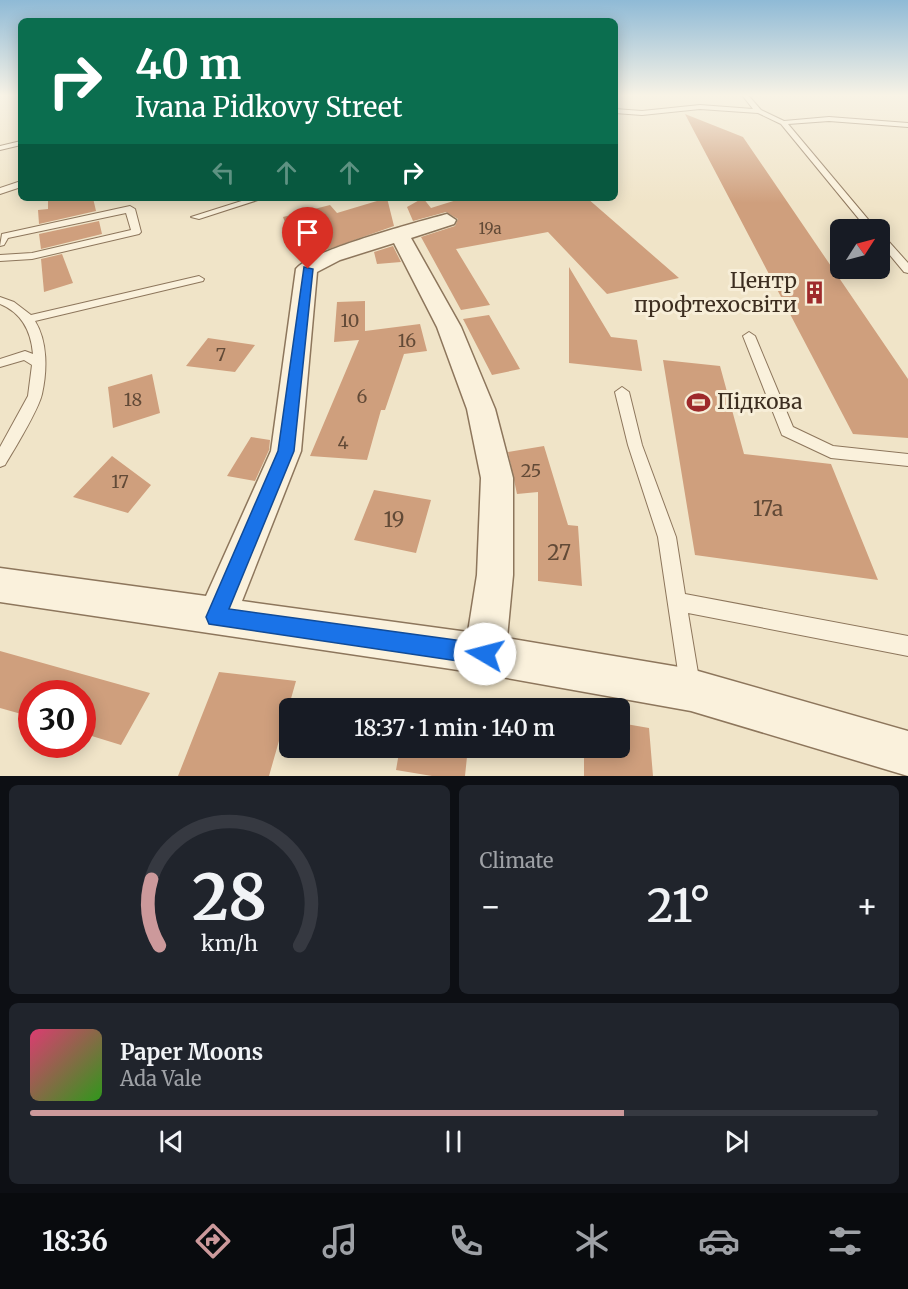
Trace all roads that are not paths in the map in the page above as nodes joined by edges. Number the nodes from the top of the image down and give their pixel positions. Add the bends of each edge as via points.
1 (790, 131) edge
2 (18, 144) edge
3 (0, 148) edge
4 (18, 185) edge
5 (0, 191) edge
6 (250, 201) edge
7 (196, 217) dead end
8 (864, 219) edge
9 (447, 220) dead end
10 (399, 234) junction
11 (2, 239) edge
12 (890, 249) edge
13 (0, 258) edge
14 (908, 270) edge
15 (199, 279) dead end
16 (0, 300) edge
17 (28, 319) junction
18 (749, 336) dead end
19 (0, 363) edge
20 (39, 363) junction
21 (622, 392) dead end
22 (908, 460) edge
23 (0, 461) edge
24 (0, 585) edge
25 (677, 602) junction
26 (216, 617) junction
27 (908, 646) edge
28 (485, 654) junction
29 (691, 690) junction
30 (908, 754) edge

1 - 8 lane
2 - 3 lane
4 - 5 lane
6 - 7 lane
9 - 10 street
10 - 26 street via 333,256 308,269 286,451
10 - 28 street via 449,327 481,409 497,478 495,575
11 - 13 lane via 130,209 136,232 32,256
12 - 14 lane
15 - 17 lane
16 - 17 lane via 12,304
17 - 20 lane via 40,342
18 - 22 lane via 787,431 831,452
19 - 20 lane via 25,355
20 - 23 lane via 34,396
21 - 25 lane via 635,445 667,537
24 - 26 street
25 - 27 lane
25 - 29 lane
26 - 28 street
28 - 29 street
29 - 30 street

